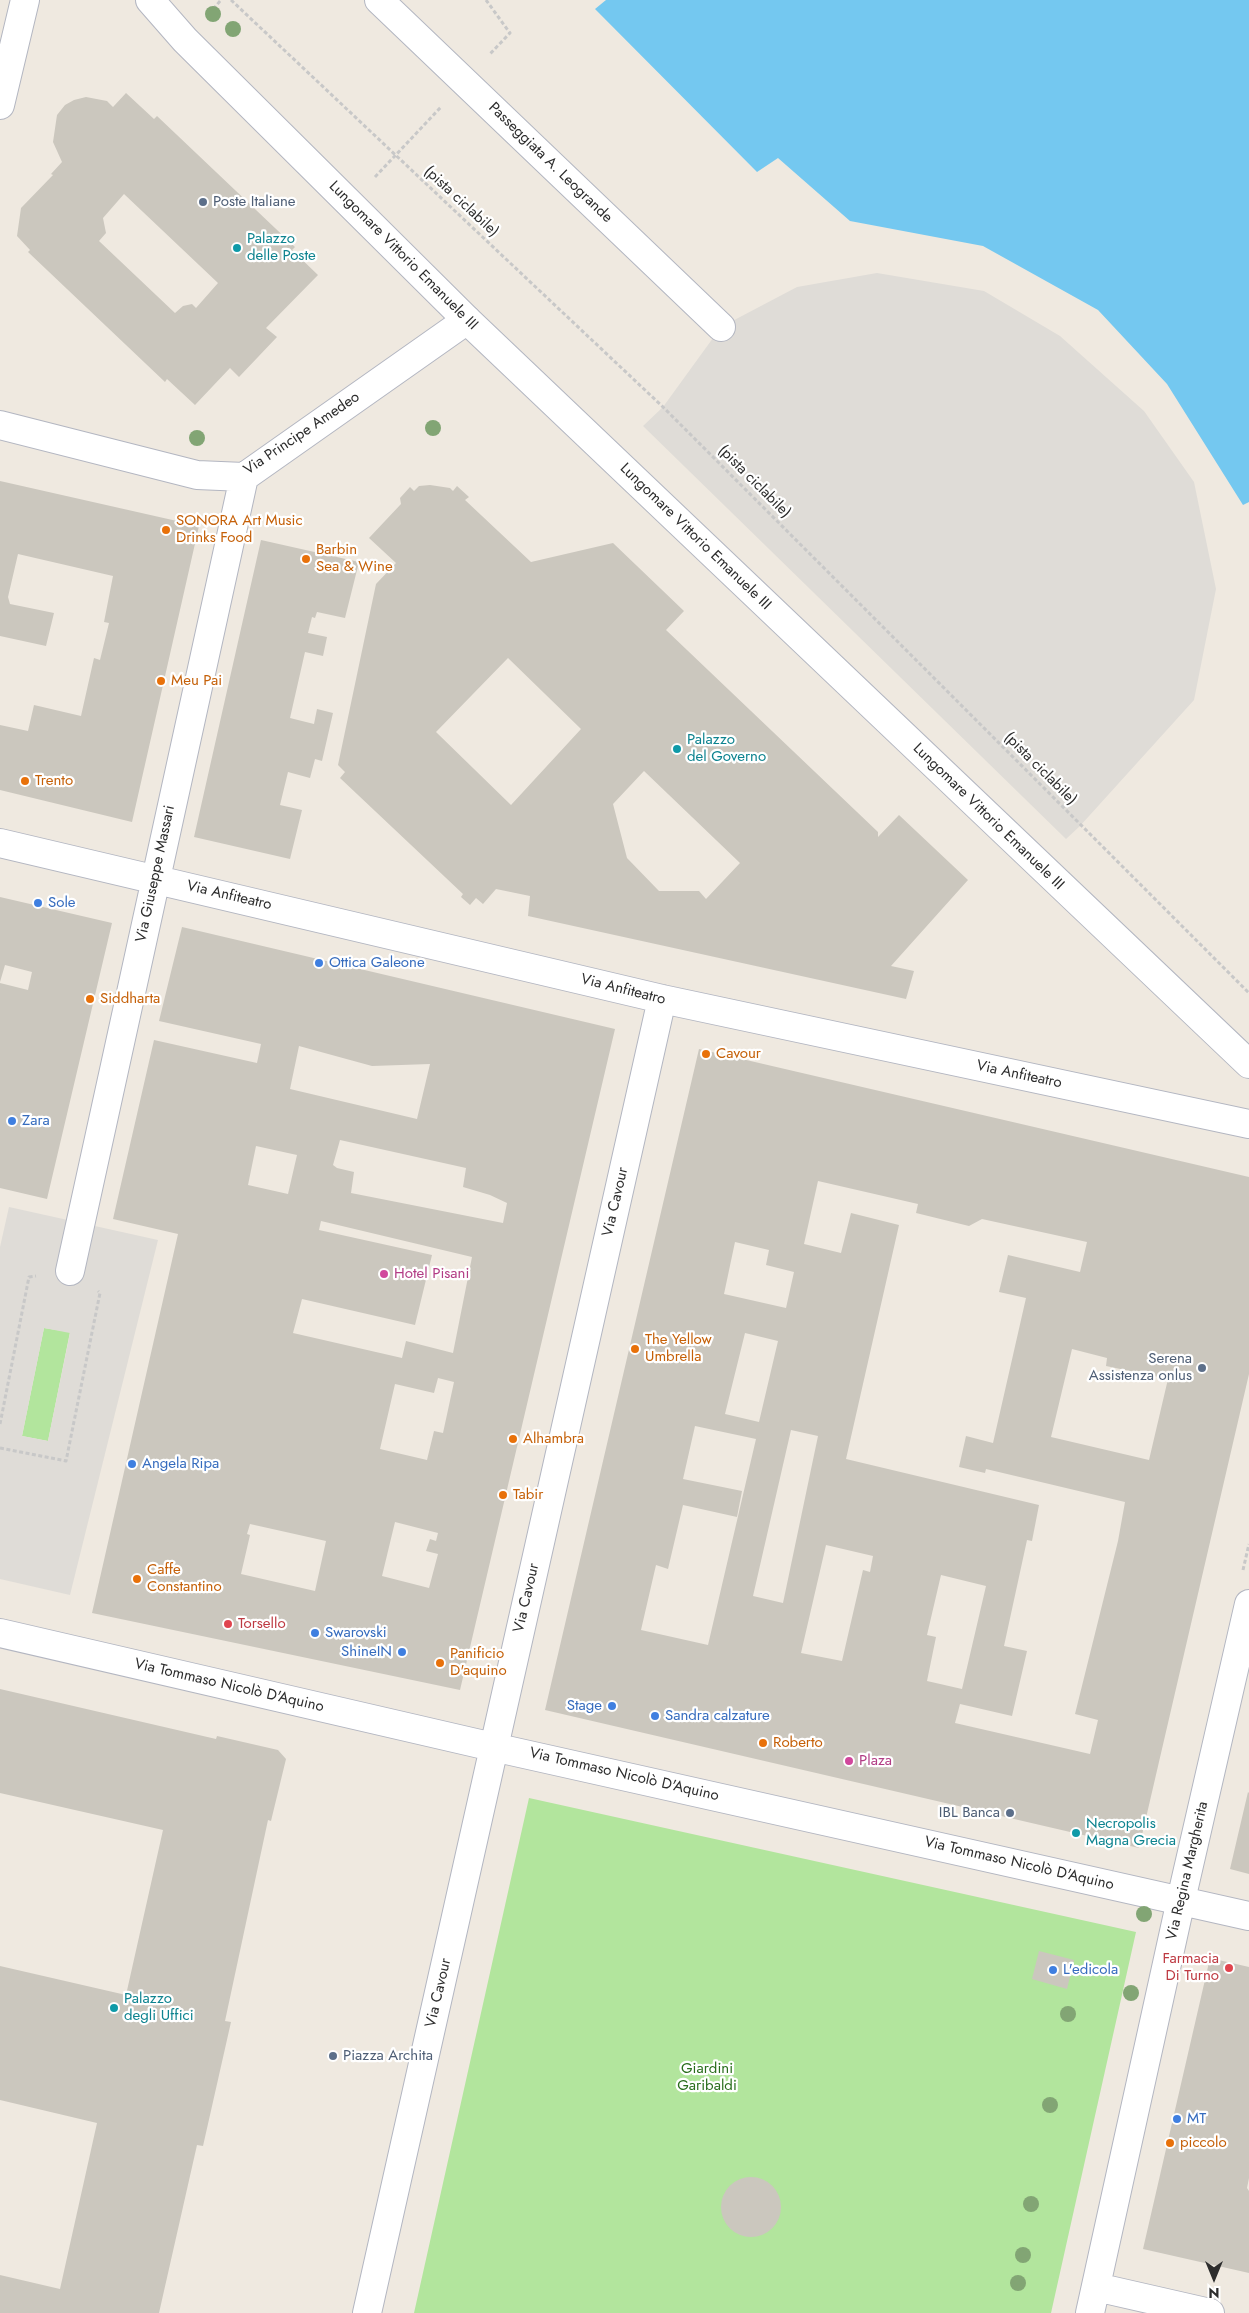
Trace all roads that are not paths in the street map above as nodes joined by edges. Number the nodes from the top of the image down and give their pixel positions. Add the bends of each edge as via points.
1 (25, 0) edge
2 (150, 0) edge
3 (379, 0) edge
4 (0, 105) edge
5 (468, 320) junction
6 (721, 327) dead end
7 (0, 425) edge
8 (244, 477) junction
9 (0, 843) edge
10 (155, 878) junction
11 (662, 1000) junction
12 (1249, 1064) edge
13 (1249, 1124) edge
14 (70, 1271) road end
15 (1249, 1604) edge
16 (0, 1633) edge
17 (494, 1747) junction
18 (1181, 1900) junction
19 (1249, 1916) edge
20 (1096, 2287) junction
21 (366, 2313) edge
22 (1090, 2313) edge
23 (1210, 2313) edge

1 - 4 street
2 - 5 street, Lungomare Vittorio Emanuele III via 185,40
3 - 6 street, Passeggiata A. Leogrande
5 - 8 street, Via Principe Amedeo
5 - 12 street, Lungomare Vittorio Emanuele III
7 - 8 street, Via Principe Amedeo via 197,475
8 - 10 street, Via Giuseppe Massari
9 - 10 street, Via Anfiteatro
10 - 11 street, Via Anfiteatro
10 - 14 street, Via Giuseppe Massari
11 - 13 street, Via Anfiteatro
11 - 17 street, Via Cavour
15 - 18 street, Via Regina Margherita
16 - 17 street, Via Tommaso Nicolò D'Aquino
17 - 18 street, Via Tommaso Nicolò D'Aquino
17 - 21 street, Via Cavour
18 - 19 street, Via Tommaso Nicolò D'Aquino
18 - 20 street, Via Regina Margherita
20 - 22 street, Via Regina Margherita
20 - 23 street

